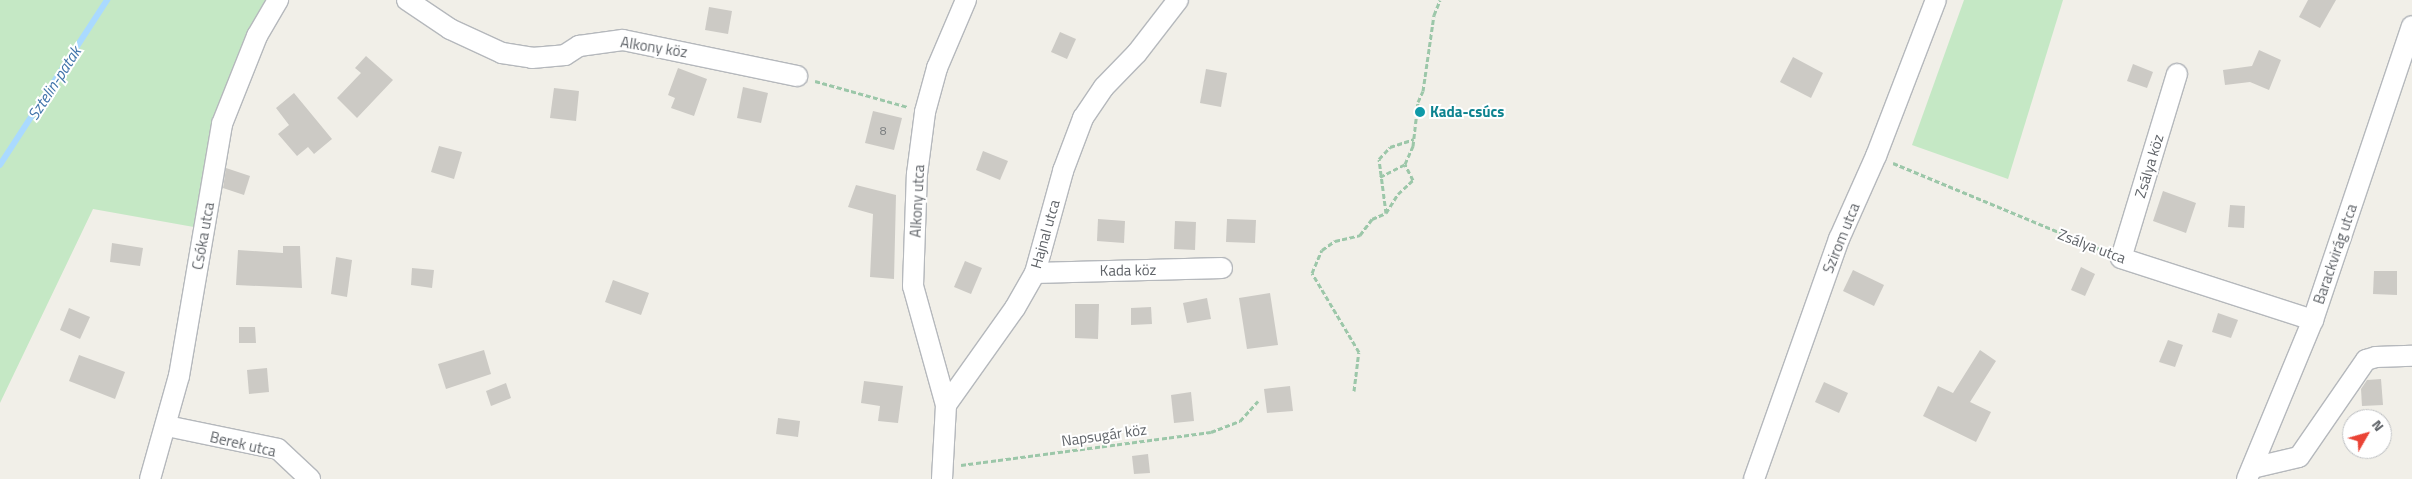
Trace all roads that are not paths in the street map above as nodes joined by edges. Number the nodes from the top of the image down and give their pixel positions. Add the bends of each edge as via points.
1 (278, 0) edge
2 (407, 0) edge
3 (966, 0) edge
4 (1178, 0) edge
5 (1936, 0) edge
6 (2412, 26) edge
7 (2177, 74) dead end
8 (797, 76) road end
9 (2121, 258) joint
10 (1222, 268) dead end
11 (1035, 273) junction
12 (2314, 320) junction
13 (2412, 356) edge
14 (946, 405) junction
15 (167, 426) junction
16 (942, 473) edge
17 (2250, 473) edge
18 (150, 479) edge
19 (310, 479) edge
20 (1754, 479) edge

1 - 15 street, Csóka utca via 257,36 222,124 179,376
2 - 8 street, Alkony köz via 450,29 502,53 532,58 565,55 579,46 623,40
3 - 14 street, Alkony utca via 937,68 926,112 917,174 913,286
4 - 11 street, Hajnal utca via 1137,53 1104,87 1083,118 1063,171
5 - 20 street, Szirom utca via 1876,156 1839,239
6 - 12 street, Barackvirág utca
7 - 9 street, Zsálya köz
9 - 12 street, Zsálya utca
10 - 11 street, Kada köz
11 - 14 street, Hajnal utca via 1015,308
12 - 17 street, Barackvirág utca
13 - 17 street via 2366,360 2299,457
14 - 16 street
15 - 18 street, Csóka utca
15 - 19 street, Berek utca via 278,449

